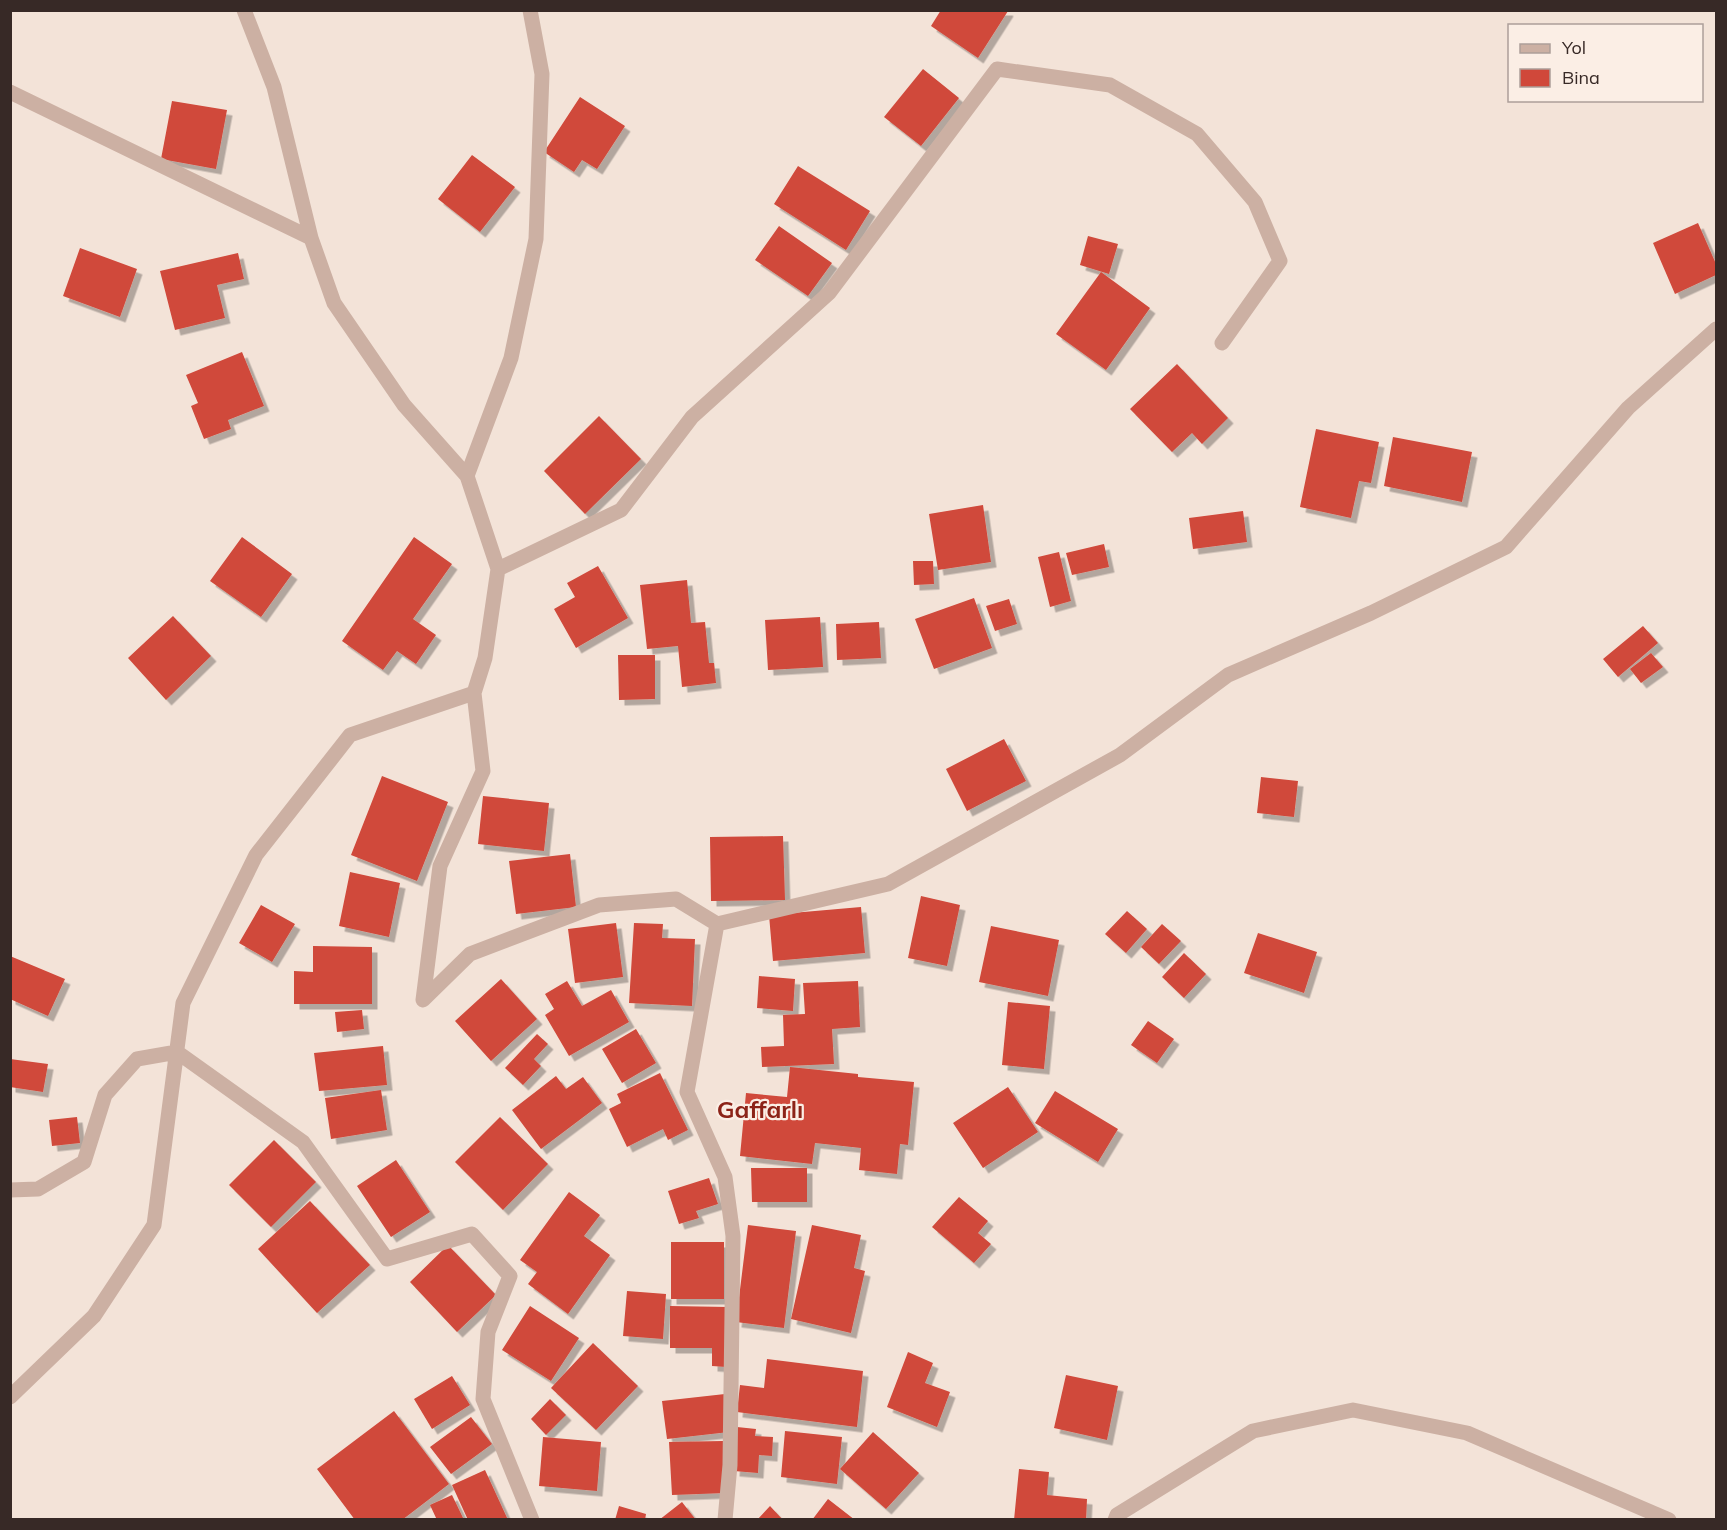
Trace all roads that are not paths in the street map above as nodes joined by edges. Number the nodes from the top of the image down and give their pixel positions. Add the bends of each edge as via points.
1 (244, 10) edge
2 (530, 10) edge
3 (10, 92) edge
4 (311, 238) junction
5 (1716, 329) edge
6 (1222, 343) dead end
7 (466, 476) junction
8 (498, 569) junction
9 (474, 693) junction
10 (717, 924) junction
11 (177, 1052) junction
12 (10, 1190) edge
13 (10, 1397) edge
14 (531, 1520) edge
15 (725, 1520) edge
16 (1115, 1520) edge
17 (1669, 1520) edge

1 - 4 street via 274,87
2 - 7 street via 542,75 536,238 511,358
3 - 4 street
4 - 7 street via 334,303 404,405
5 - 10 street via 1628,408 1506,547 1371,613 1228,675 1120,755 888,884
6 - 8 street via 1280,261 1255,202 1197,134 1110,85 997,69 829,293 692,417 621,510
7 - 8 street
8 - 9 street via 485,658
9 - 10 street via 483,771 440,866 423,1000 470,954 599,904 676,899
9 - 11 street via 350,735 256,855 183,1003
10 - 15 street via 687,1092 725,1177 733,1236 730,1465
11 - 12 street via 137,1059 105,1095 84,1162 38,1189
11 - 13 street via 154,1225 94,1316
11 - 14 street via 303,1142 387,1259 472,1234 510,1276 488,1332 483,1399
16 - 17 street via 1117,1515 1253,1431 1353,1410 1467,1433

